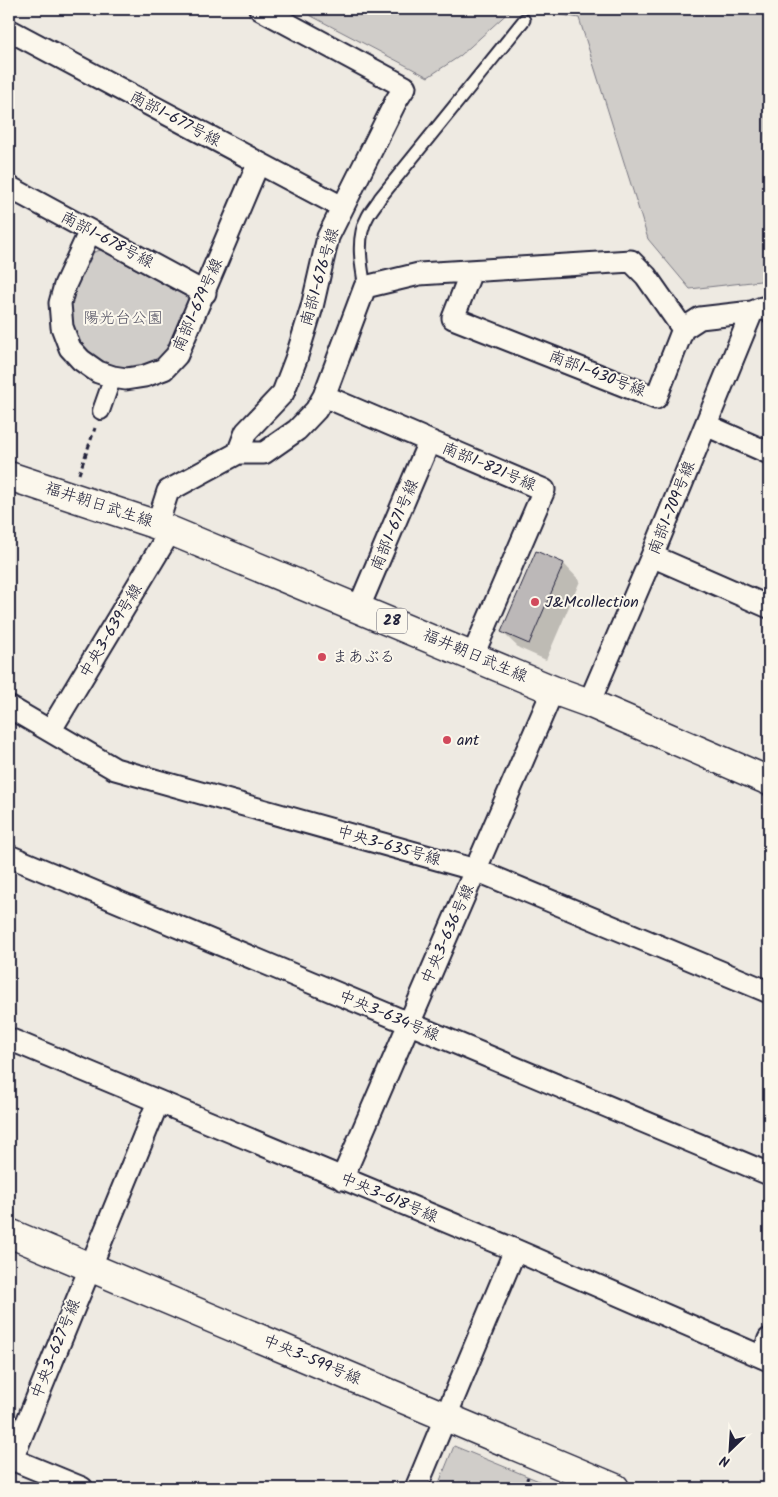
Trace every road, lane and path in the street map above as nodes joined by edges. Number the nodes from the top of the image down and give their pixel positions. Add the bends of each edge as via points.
1 (260, 9) edge
2 (524, 20) dead end
3 (9, 30) edge
4 (258, 164) junction
5 (9, 187) edge
6 (342, 208) junction
7 (90, 231) junction
8 (471, 272) junction
9 (365, 287) junction
10 (205, 293) junction
11 (761, 312) edge
12 (683, 329) junction
13 (113, 377) junction
14 (324, 396) junction
15 (101, 411) joint
16 (706, 425) junction
17 (429, 442) junction
18 (238, 453) junction
19 (769, 453) edge
20 (9, 476) edge
21 (79, 476) dead end
22 (164, 528) junction
23 (652, 556) junction
24 (769, 607) edge
25 (359, 608) junction
26 (473, 655) junction
27 (553, 690) junction
28 (589, 703) junction
29 (9, 707) edge
30 (50, 731) junction
31 (769, 781) edge
32 (9, 856) edge
33 (476, 870) junction
34 (769, 992) edge
35 (409, 1024) junction
36 (9, 1039) edge
37 (158, 1102) junction
38 (769, 1174) edge
39 (342, 1179) junction
40 (9, 1233) edge
41 (515, 1250) junction
42 (90, 1267) junction
43 (767, 1352) edge
44 (446, 1417) junction
45 (10, 1458) edge
46 (82, 1488) edge
47 (416, 1488) edge
48 (615, 1488) edge

1 - 6 street, 南部1-676号線 via 405,87
2 - 9 lane via 366,219 361,267
3 - 4 street, 南部1-677号線
4 - 6 street, 南部1-677号線
4 - 10 street, 南部1-679号線
5 - 7 street, 南部1-678号線
6 - 18 street, 南部1-676号線 via 328,237 312,307 283,393 246,432
7 - 10 street, 南部1-678号線
7 - 13 street, 南部1-679号線 via 65,285 60,304 62,327 70,348 81,360 98,372
8 - 9 street via 419,274
8 - 12 street via 631,261 646,276
8 - 12 street, 南部1-430号線 via 453,318 656,398
9 - 14 street
10 - 13 street, 南部1-679号線 via 177,356 164,369 126,379
11 - 12 street via 700,318
11 - 16 street, 南部1-709号線
13 - 15 street
14 - 17 street, 南部1-821号線
14 - 18 street via 297,430 264,453
15 - 21 path
16 - 19 street
16 - 23 street, 南部1-709号線
17 - 25 street, 南部1-671号線
17 - 26 street, 南部1-821号線 via 544,490
18 - 22 street via 168,491
20 - 22 main road, 福井朝日武生線 / 28
22 - 25 main road, 福井朝日武生線 / 28
22 - 30 street, 中央3-639号線
23 - 24 street
23 - 28 street, 南部1-709号線
25 - 26 main road, 福井朝日武生線 / 28
26 - 27 main road, 福井朝日武生線 / 28
27 - 28 main road, 福井朝日武生線 / 28
27 - 33 street, 中央3-636号線
28 - 31 main road, 福井朝日武生線 / 28
29 - 30 street, 中央3-635号線
30 - 33 street, 中央3-635号線 via 115,769
32 - 35 street, 中央3-634号線
33 - 34 street, 中央3-635号線
33 - 35 street, 中央3-636号線
35 - 38 street, 中央3-634号線
35 - 39 street, 中央3-636号線
36 - 37 street, 中央3-618号線
37 - 39 street, 中央3-618号線
37 - 42 street, 中央3-627号線
39 - 41 street, 中央3-618号線
40 - 42 main road, 中央3-599号線
41 - 43 street, 中央3-618号線
41 - 44 street
42 - 44 main road, 中央3-599号線
42 - 45 street, 中央3-627号線
44 - 47 street
44 - 48 main road, 中央3-599号線
45 - 46 street

